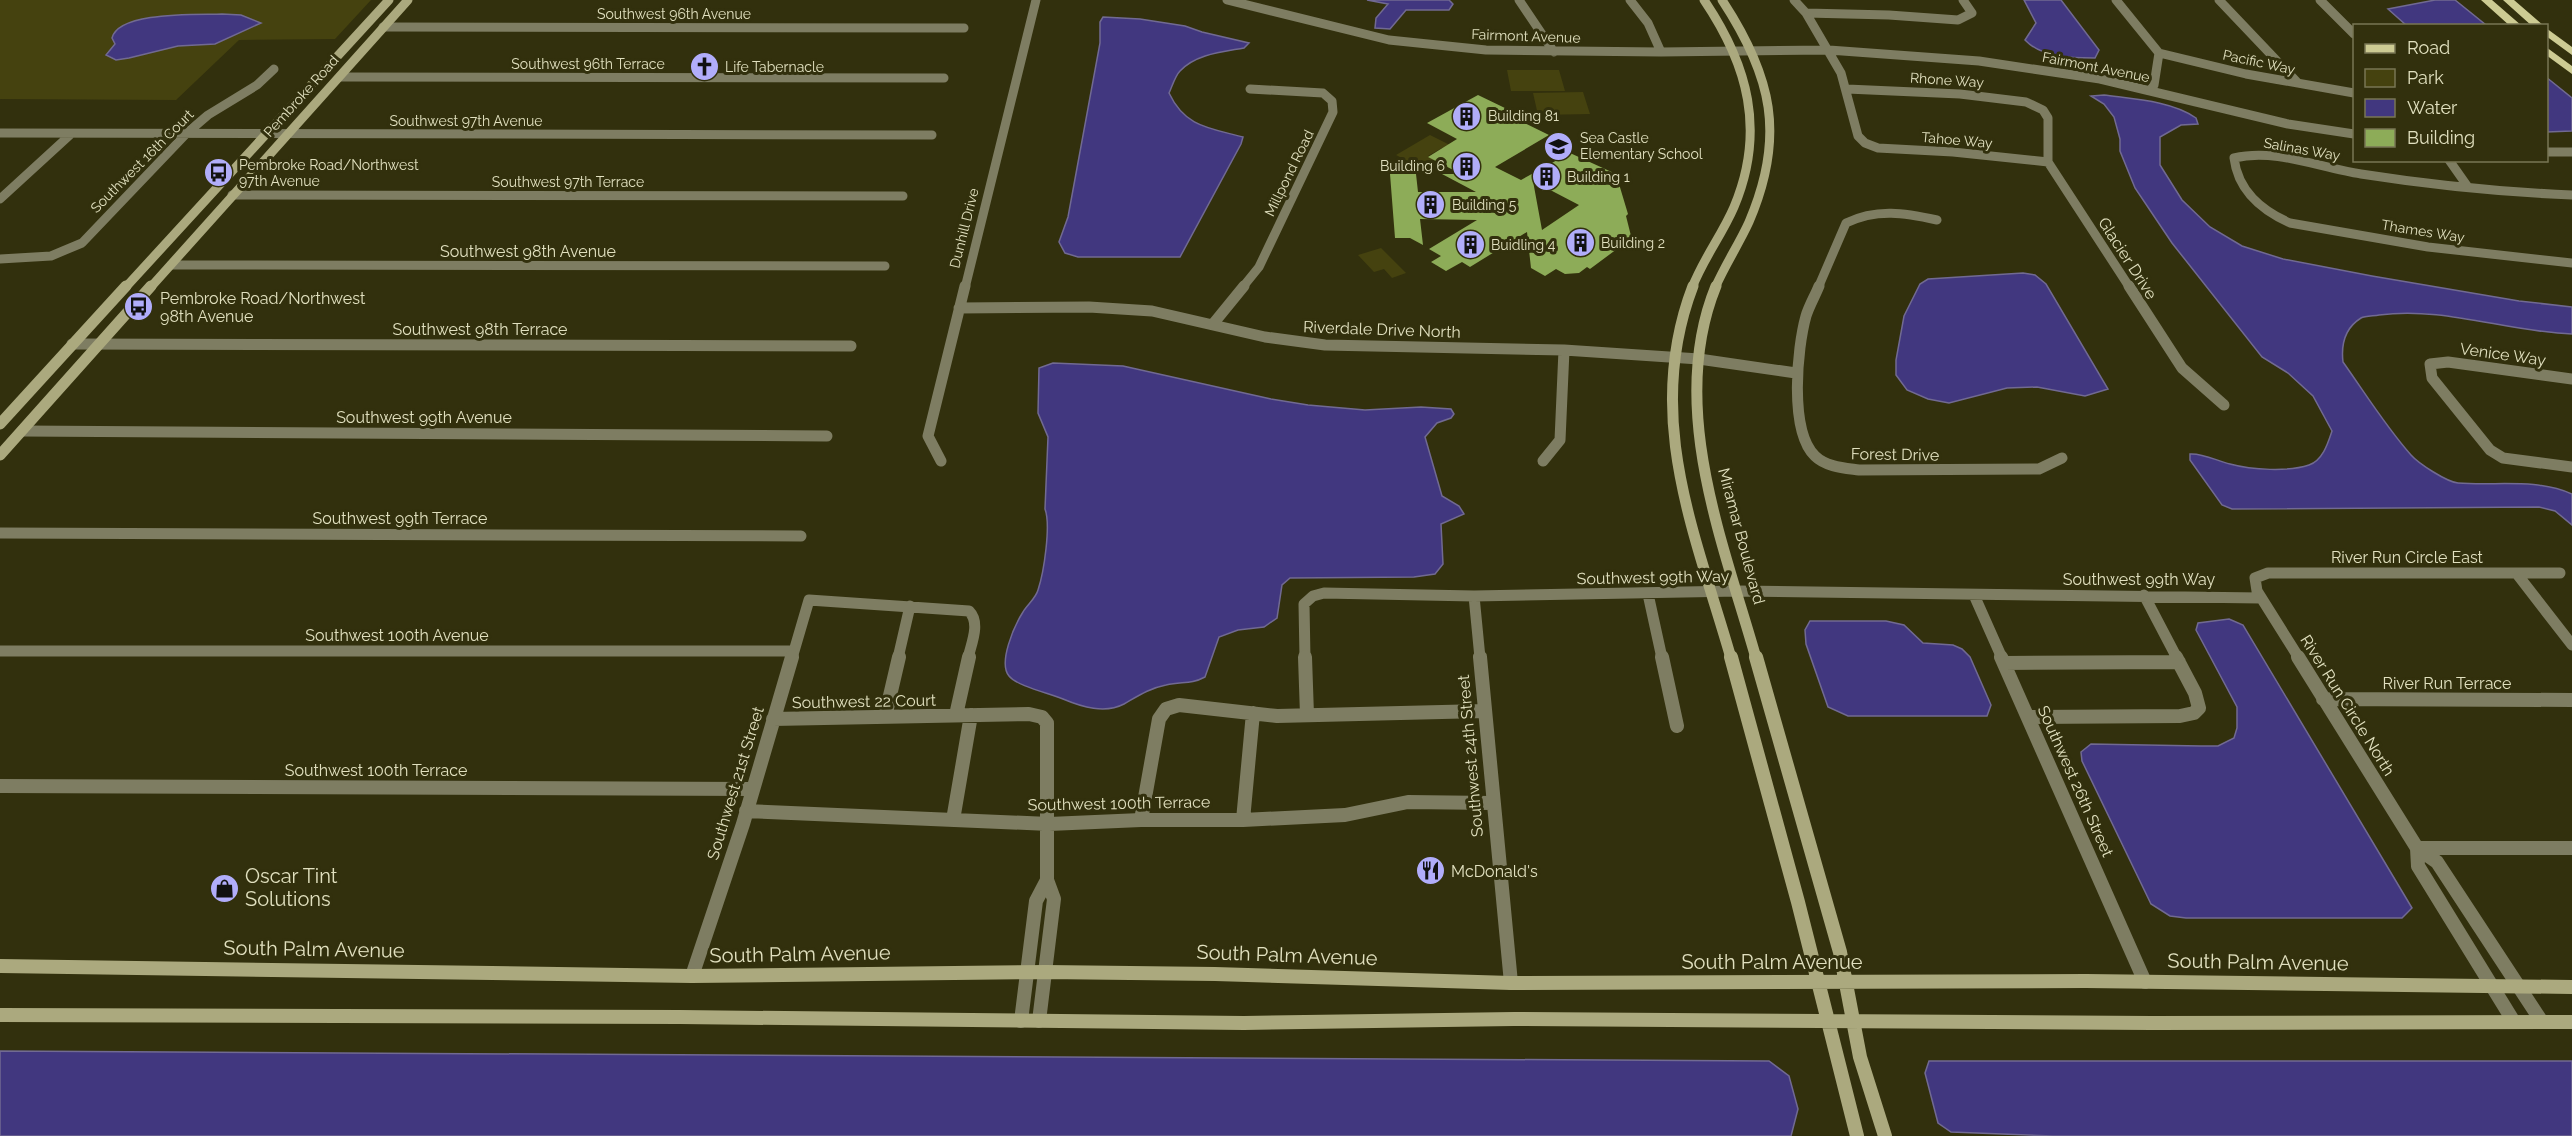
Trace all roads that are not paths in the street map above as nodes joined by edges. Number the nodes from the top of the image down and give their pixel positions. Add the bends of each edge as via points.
1 (389, 0) edge
2 (408, 0) edge
3 (1036, 0) edge
4 (1227, 0) edge
5 (1519, 0) edge
6 (1630, 0) edge
7 (1704, 0) edge
8 (1722, 0) edge
9 (1794, 0) edge
10 (1964, 0) edge
11 (2116, 0) edge
12 (2219, 0) edge
13 (2320, 0) edge
14 (2486, 0) edge
15 (2508, 0) edge
16 (1806, 13) junction
17 (2515, 24) edge
18 (2537, 24) edge
19 (383, 27) junction
20 (964, 28) dead end
21 (2353, 32) edge
22 (2548, 32) edge
23 (1829, 50) junction
24 (1735, 51) junction
25 (1754, 51) junction
26 (2548, 51) edge
27 (1554, 52) junction
28 (1661, 52) junction
29 (2572, 52) edge
30 (2159, 53) junction
31 (274, 69) dead end
32 (2572, 71) edge
33 (340, 77) junction
34 (944, 78) dead end
35 (2298, 84) junction
36 (2152, 88) junction
37 (1250, 89) dead end
38 (1847, 89) junction
39 (2353, 93) edge
40 (2353, 127) edge
41 (187, 133) junction
42 (0, 134) edge
43 (71, 134) junction
44 (265, 134) junction
45 (287, 134) junction
46 (2353, 134) edge
47 (932, 135) dead end
48 (2548, 144) edge
49 (2572, 144) edge
50 (2548, 152) edge
51 (2572, 152) edge
52 (2048, 162) junction
53 (2451, 162) edge
54 (2468, 187) junction
55 (232, 195) junction
56 (2572, 195) edge
57 (903, 196) dead end
58 (0, 199) edge
59 (2271, 216) joint
60 (1936, 220) dead end
61 (0, 259) edge
62 (2572, 263) edge
63 (171, 265) junction
64 (885, 266) dead end
65 (959, 308) junction
66 (1214, 324) junction
67 (72, 344) junction
68 (99, 344) junction
69 (851, 346) dead end
70 (1564, 350) junction
71 (1674, 358) junction
72 (1700, 359) junction
73 (1796, 373) junction
74 (2572, 379) edge
75 (2224, 405) dead end
76 (0, 424) edge
77 (22, 431) junction
78 (827, 436) dead end
79 (0, 455) edge
80 (2062, 458) dead end
81 (941, 461) dead end
82 (1543, 461) dead end
83 (2572, 467) edge
84 (0, 533) edge
85 (801, 536) dead end
86 (2560, 573) dead end
87 (2517, 574) junction
88 (2255, 578) joint
89 (1711, 591) junction
90 (1738, 591) junction
91 (1648, 594) junction
92 (1974, 595) junction
93 (2145, 595) junction
94 (1474, 597) junction
95 (2261, 598) junction
96 (910, 606) junction
97 (2572, 645) edge
98 (0, 651) edge
99 (794, 651) junction
100 (2179, 662) junction
101 (2004, 663) junction
102 (2323, 699) junction
103 (2572, 700) edge
104 (1483, 711) junction
105 (1253, 713) junction
106 (963, 715) junction
107 (1307, 715) junction
108 (885, 717) junction
109 (2028, 717) junction
110 (773, 719) junction
111 (1677, 726) dead end
112 (0, 786) edge
113 (752, 789) junction
114 (1492, 803) junction
115 (746, 811) junction
116 (953, 820) junction
117 (1141, 820) junction
118 (1243, 820) junction
119 (1049, 824) junction
120 (2417, 848) junction
121 (2572, 848) edge
122 (1047, 880) junction
123 (0, 966) edge
124 (1028, 972) junction
125 (1046, 972) junction
126 (692, 976) junction
127 (2145, 982) junction
128 (1511, 983) junction
129 (1818, 983) junction
130 (1846, 983) junction
131 (2492, 987) junction
132 (2572, 987) edge
133 (2520, 988) junction
134 (0, 1015) edge
135 (1828, 1020) junction
136 (1021, 1021) junction
137 (1039, 1021) junction
138 (1853, 1021) junction
139 (2514, 1022) junction
140 (2542, 1022) junction
141 (2572, 1022) edge
142 (1857, 1136) edge
143 (1884, 1136) edge

1 - 44 main road, Pembroke Road
2 - 19 main road, Pembroke Road
3 - 65 street, Dunhill Drive
4 - 27 street, Fairmont Avenue via 1389,40
5 - 27 street
6 - 28 street via 1648,23
7 - 24 main road
8 - 25 main road, Miramar Boulevard
9 - 16 street
10 - 16 street via 1972,13 1958,20
11 - 30 street
12 - 35 street
13 - 21 street
14 - 17 main road
15 - 18 main road
16 - 23 street
19 - 20 street, Southwest 96th Avenue
19 - 33 main road, Pembroke Road
22 - 29 main road
23 - 25 street, Fairmont Avenue
23 - 36 street, Fairmont Avenue via 1979,62
23 - 38 street
24 - 25 street, Fairmont Avenue
24 - 28 street, Fairmont Avenue
24 - 71 main road via 1750,101 1750,151 1735,204 1695,279
25 - 72 main road, Miramar Boulevard via 1766,83 1769,148 1750,220 1716,285 1708,309
26 - 32 main road
27 - 28 street, Fairmont Avenue
30 - 35 street, Pacific Way
30 - 36 street
31 - 41 street, Southwest 16th Court
33 - 34 street, Southwest 96th Terrace
33 - 45 main road, Pembroke Road
35 - 39 street, Pacific Way
36 - 40 street, Fairmont Avenue
36 - 46 street, Fairmont Avenue via 2288,124
37 - 66 street, Millpond Road via 1323,93 1332,101 1333,112 1259,267
38 - 52 street, Tahoe Way via 1858,136 1878,148
38 - 52 street, Rhone Way via 1972,95 2026,102 2048,117
41 - 43 street, Southwest 97th Avenue
41 - 44 street, Southwest 97th Avenue
41 - 61 street, Southwest 16th Court via 82,243 61,255 41,259
42 - 43 street, Southwest 97th Avenue
43 - 58 street
44 - 45 street, Southwest 97th Avenue
44 - 67 main road, Pembroke Road
45 - 47 street, Southwest 97th Avenue
45 - 55 main road, Pembroke Road
48 - 49 street
50 - 51 street
52 - 75 street, Glacier Drive via 2181,368
53 - 54 street
54 - 56 street, Salinas Way
54 - 59 street, Salinas Way via 2241,154 2234,158 2235,175
55 - 57 street, Southwest 97th Terrace
55 - 63 main road, Pembroke Road
59 - 62 street, Thames Way via 2290,223 2428,247
60 - 73 street, Forest Drive via 1879,212 1860,215 1846,223 1806,316
63 - 64 street, Southwest 98th Avenue
63 - 68 main road, Pembroke Road
65 - 66 street, Riverdale Drive North via 1089,307 1152,311
65 - 81 street, Dunhill Drive via 928,436
66 - 70 street, Riverdale Drive North via 1265,337 1325,345
67 - 68 street, Southwest 98th Terrace
67 - 76 main road, Pembroke Road
68 - 69 street, Southwest 98th Terrace
68 - 77 main road, Pembroke Road
70 - 71 street, Riverdale Drive North
70 - 82 street via 1560,440
71 - 72 street, Riverdale Drive North
71 - 89 main road via 1672,427 1677,459
72 - 73 street, Riverdale Drive North
72 - 90 main road, Miramar Boulevard via 1698,408 1704,470
73 - 80 street, Forest Drive via 1801,427 1807,445 1816,457 1833,466 1859,470 2039,469
74 - 83 street, Venice Way via 2448,362 2430,364 2432,378 2490,450 2503,458
77 - 78 street, Southwest 99th Avenue
77 - 79 main road, Pembroke Road
84 - 85 street, Southwest 99th Terrace
86 - 87 street, River Run Circle East
87 - 88 street, River Run Circle East via 2268,573
87 - 97 street
88 - 95 street, River Run Circle North
89 - 90 street, Southwest 99th Way
89 - 91 street, Southwest 99th Way
89 - 129 main road
90 - 92 street, Southwest 99th Way
90 - 130 main road, Miramar Boulevard
91 - 94 street, Southwest 99th Way
91 - 111 street
92 - 93 street, Southwest 99th Way
92 - 101 street, Southwest 26th Street
93 - 95 street, Southwest 99th Way
93 - 100 street
94 - 104 street, Southwest 24th Street
94 - 107 street, Southwest 99th Way via 1324,593 1313,596 1304,604
95 - 102 street, River Run Circle North
96 - 99 street, Southwest 21st Street via 809,600
96 - 106 street via 969,611 974,616
96 - 108 street
98 - 99 street, Southwest 100th Avenue
99 - 110 street, Southwest 21st Street
100 - 101 street
100 - 109 street via 2195,693 2199,708 2194,713
101 - 109 street, Southwest 26th Street
102 - 103 street, River Run Terrace
102 - 120 street, River Run Circle North
104 - 107 street
104 - 114 street, Southwest 24th Street
105 - 107 street
105 - 117 street via 1179,705 1166,709 1159,719
105 - 118 street
106 - 108 street, Southwest 22 Court
106 - 116 street
106 - 119 street, Southwest 22 Court via 1029,714 1042,717 1047,723
108 - 110 street, Southwest 22 Court
109 - 127 street, Southwest 26th Street
110 - 113 street, Southwest 21st Street
112 - 113 street, Southwest 100th Terrace
113 - 115 street, Southwest 21st Street
114 - 118 street, Southwest 100th Terrace via 1408,802 1345,815
114 - 128 street, Southwest 24th Street
115 - 116 street, Southwest 100th Terrace
115 - 126 street, Southwest 21st Street
116 - 119 street, Southwest 100th Terrace
117 - 118 street, Southwest 100th Terrace
117 - 119 street, Southwest 100th Terrace
119 - 122 street
120 - 121 street
120 - 131 street, River Run Circle North via 2418,866
120 - 133 street, River Run Circle North via 2437,862
122 - 124 street via 1036,901
122 - 125 street via 1054,899
123 - 126 main road, South Palm Avenue
124 - 125 main road, South Palm Avenue
124 - 126 main road, South Palm Avenue
124 - 136 street
125 - 128 main road, South Palm Avenue
125 - 137 street
127 - 130 main road, South Palm Avenue
127 - 131 main road, South Palm Avenue
128 - 129 main road, South Palm Avenue
129 - 130 main road, South Palm Avenue
129 - 135 main road
130 - 138 main road, Miramar Boulevard
131 - 133 main road, South Palm Avenue
131 - 139 street, River Run Circle North
132 - 133 main road, South Palm Avenue
133 - 140 street, River Run Circle North
134 - 136 main road
135 - 137 main road
135 - 138 main road
135 - 142 main road
136 - 137 main road
138 - 139 main road
138 - 143 main road, Miramar Boulevard
139 - 140 main road
140 - 141 main road

